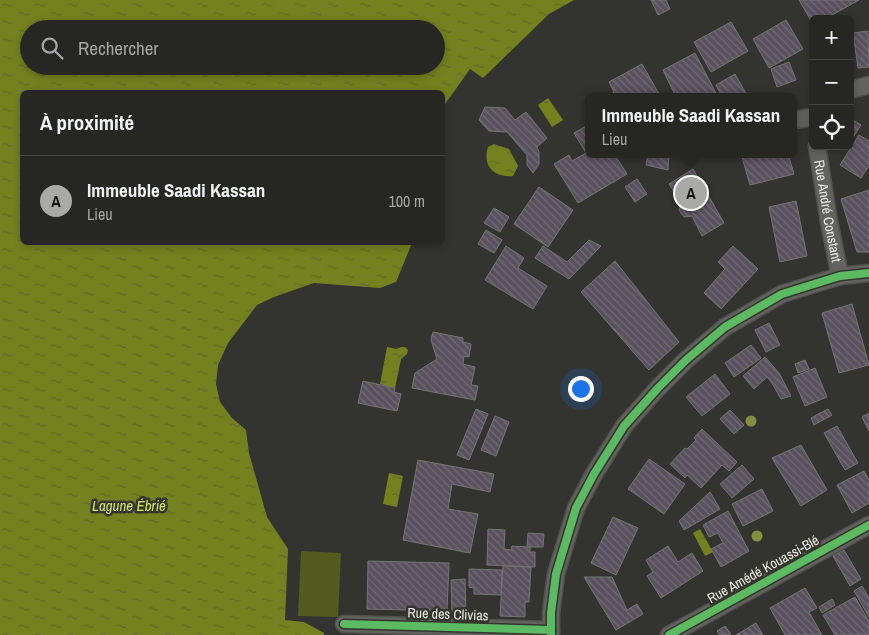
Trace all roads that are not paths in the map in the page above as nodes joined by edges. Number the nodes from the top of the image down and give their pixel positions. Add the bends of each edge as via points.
1 (869, 85) edge
2 (854, 89) edge
3 (818, 150) edge
4 (869, 273) edge
5 (840, 276) junction
6 (869, 525) edge
7 (344, 624) dead end
8 (551, 632) edge
9 (669, 635) edge

1 - 2 street
3 - 5 street, Rue André Constant
4 - 5 street
5 - 8 street via 782,294 725,327 675,371 624,426 576,508 556,574
6 - 9 street, Rue Amédé Kouassi-Blé
7 - 8 street, Rue des Clivias

